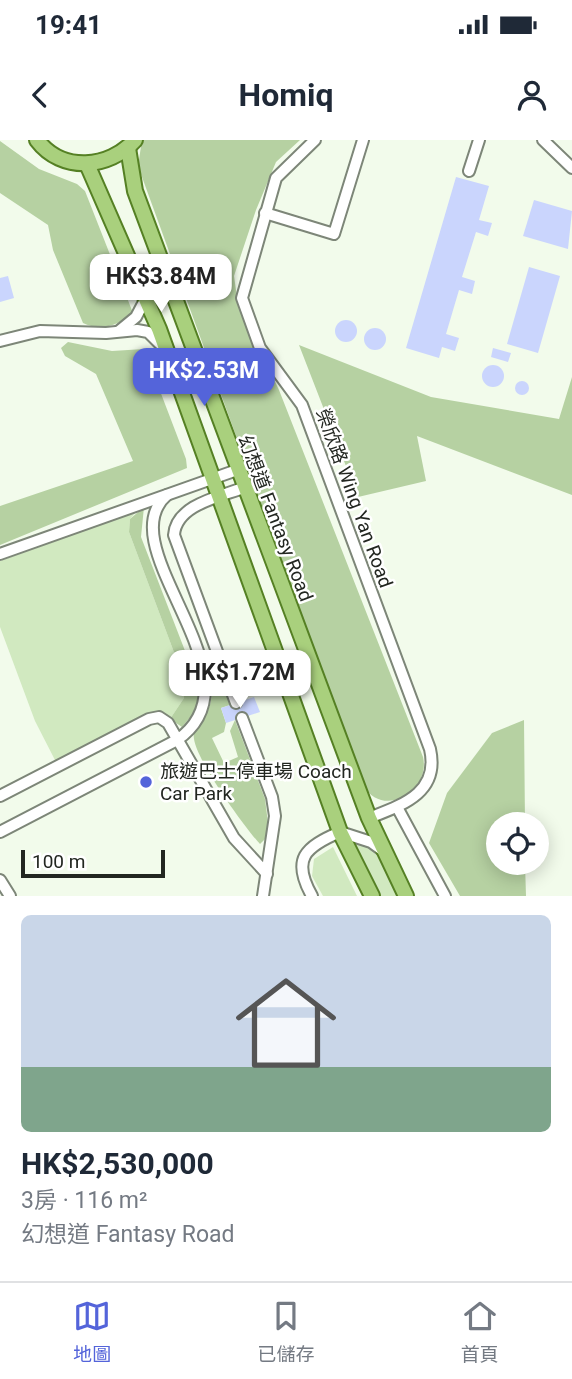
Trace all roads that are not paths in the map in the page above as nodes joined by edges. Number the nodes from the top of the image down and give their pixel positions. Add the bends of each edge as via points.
1 (37, 140) edge
2 (315, 140) edge
3 (363, 140) edge
4 (478, 140) edge
5 (543, 140) edge
6 (132, 144) edge
7 (87, 164) junction
8 (572, 168) edge
9 (469, 171) dead end
10 (265, 213) junction
11 (146, 298) junction
12 (119, 331) junction
13 (0, 341) edge
14 (165, 349) junction
15 (237, 470) junction
16 (211, 480) junction
17 (243, 488) junction
18 (167, 495) junction
19 (218, 498) junction
20 (0, 554) edge
21 (224, 671) junction
22 (204, 677) junction
23 (236, 703) dead end
24 (242, 718) dead end
25 (177, 740) junction
26 (0, 796) edge
27 (397, 807) junction
28 (369, 818) junction
29 (0, 832) edge
30 (340, 832) junction
31 (384, 851) junction
32 (267, 874) junction
33 (0, 880) edge
34 (10, 896) edge
35 (263, 896) edge
36 (313, 896) edge
37 (372, 896) edge
38 (406, 896) edge
39 (445, 896) edge

1 - 7 main road via 66,161
2 - 10 street, 榮欣路 Wing Yan Road via 276,178
3 - 10 street via 334,234
4 - 9 street
5 - 8 street
6 - 7 main road via 119,155
6 - 15 main road, 幻想道 Fantasy Road via 135,191
7 - 11 main road
10 - 27 street, 榮欣路 Wing Yan Road via 242,292 244,305 260,348 302,405 432,758 428,783
11 - 12 street via 136,317
11 - 14 main road
12 - 13 street via 40,331
12 - 14 street via 148,332
14 - 16 main road
15 - 16 street
15 - 17 main road, 幻想道 Fantasy Road
16 - 18 street
16 - 19 main road
17 - 19 street
17 - 28 main road, 幻想道 Fantasy Road
18 - 20 street
18 - 22 street via 151,517 151,534
19 - 21 street via 182,515 174,535
19 - 30 main road
21 - 22 street via 216,678
21 - 23 street
22 - 25 street via 205,698 198,718
24 - 32 street via 274,806
25 - 26 street via 164,719 149,719
25 - 29 street
25 - 32 street via 234,838
27 - 28 street, 榮欣路 Wing Yan Road
27 - 39 street
28 - 31 main road, 幻想道 Fantasy Road
30 - 31 street
30 - 36 street via 316,843 304,856 301,873
30 - 37 main road
31 - 38 main road, 幻想道 Fantasy Road
32 - 35 street
33 - 34 street

